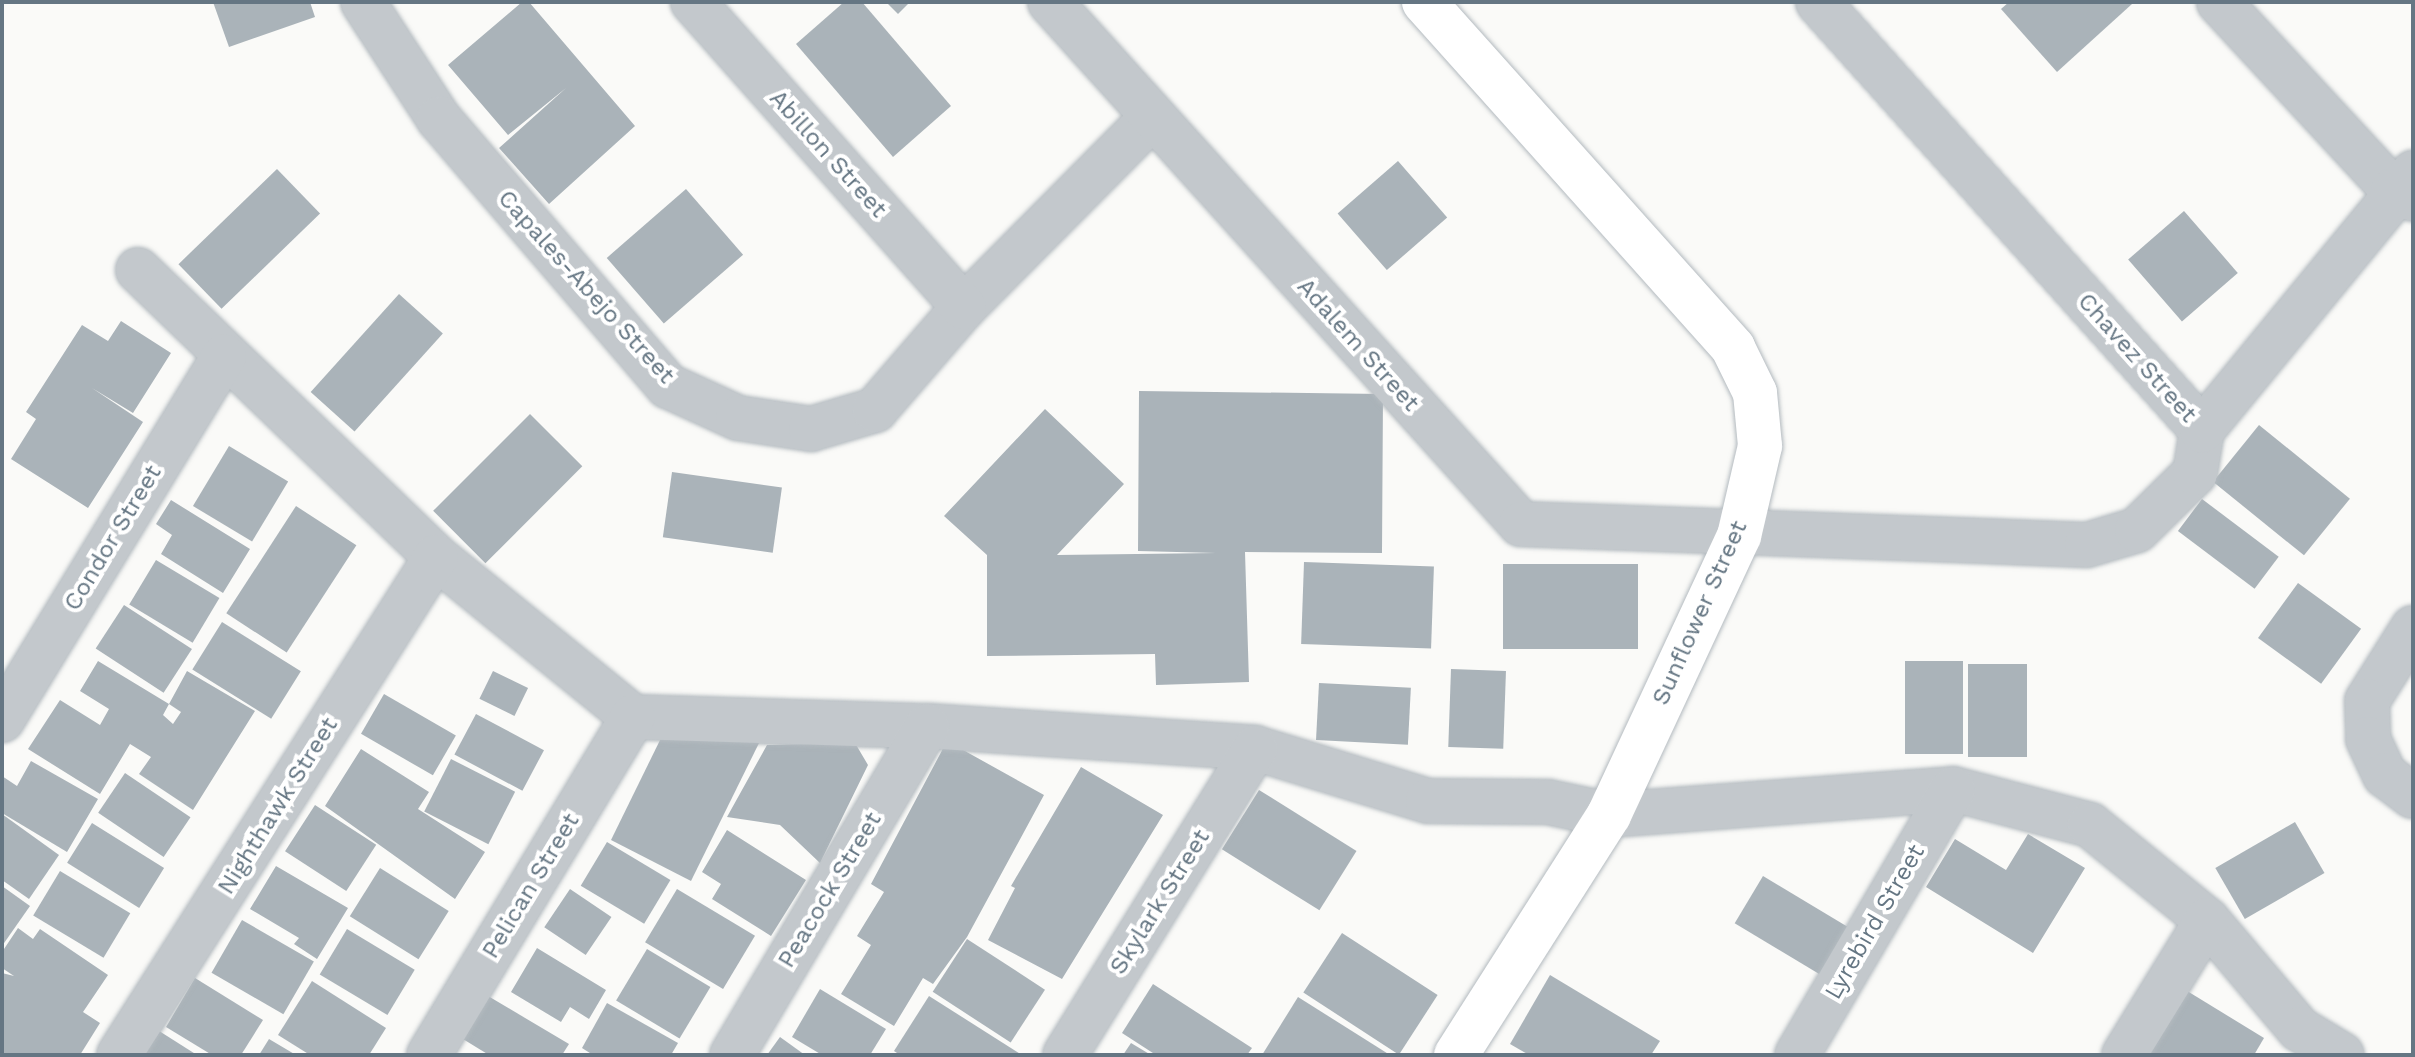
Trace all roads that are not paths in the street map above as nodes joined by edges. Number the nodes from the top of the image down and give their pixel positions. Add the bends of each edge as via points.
1 (363, 2) edge
2 (693, 2) edge
3 (1050, 2) edge
4 (1424, 2) edge
5 (1818, 2) edge
6 (2219, 2) edge
7 (1152, 118) junction
8 (2406, 188) edge
9 (138, 270) dead end
10 (964, 307) junction
11 (224, 356) junction
12 (2202, 430) junction
13 (1739, 536) junction
14 (436, 557) junction
15 (2413, 628) edge
16 (633, 717) junction
17 (2, 720) edge
18 (927, 726) junction
19 (1255, 748) junction
20 (1953, 789) junction
21 (2413, 796) edge
22 (1609, 815) junction
23 (2207, 920) junction
24 (119, 1055) edge
25 (429, 1055) edge
26 (732, 1055) edge
27 (1065, 1055) edge
28 (1456, 1055) edge
29 (1797, 1055) edge
30 (2124, 1055) edge
31 (2342, 1055) edge

1 - 10 street, Capales-Abejo Street via 439,119 668,386 738,418 811,429 875,410
2 - 10 street, Abillon Street
3 - 7 street, Adalem Street
4 - 13 main road, Sunflower Street via 1733,348 1755,393 1760,446
5 - 12 street, Chavez Street
6 - 8 street
7 - 10 street, Capales-Abejo Street
7 - 13 street, Adalem Street via 1521,524
8 - 12 street
9 - 11 street
11 - 14 street
11 - 17 street, Condor Street
12 - 13 street, Chavez Street via 2195,473 2170,502 2137,530 2087,545
13 - 22 main road, Sunflower Street
14 - 16 street
14 - 24 street, Nighthawk Street
15 - 21 street via 2367,701 2374,751 2385,775
16 - 18 street
16 - 25 street, Pelican Street
18 - 19 street
18 - 26 street, Peacock Street
19 - 22 street via 1428,801 1548,802
19 - 27 street, Skylark Street
20 - 22 street
20 - 23 street via 2090,825
20 - 29 street, Lyrebird Street
22 - 28 main road, Sunflower Street
23 - 30 street
23 - 31 street via 2299,1029

